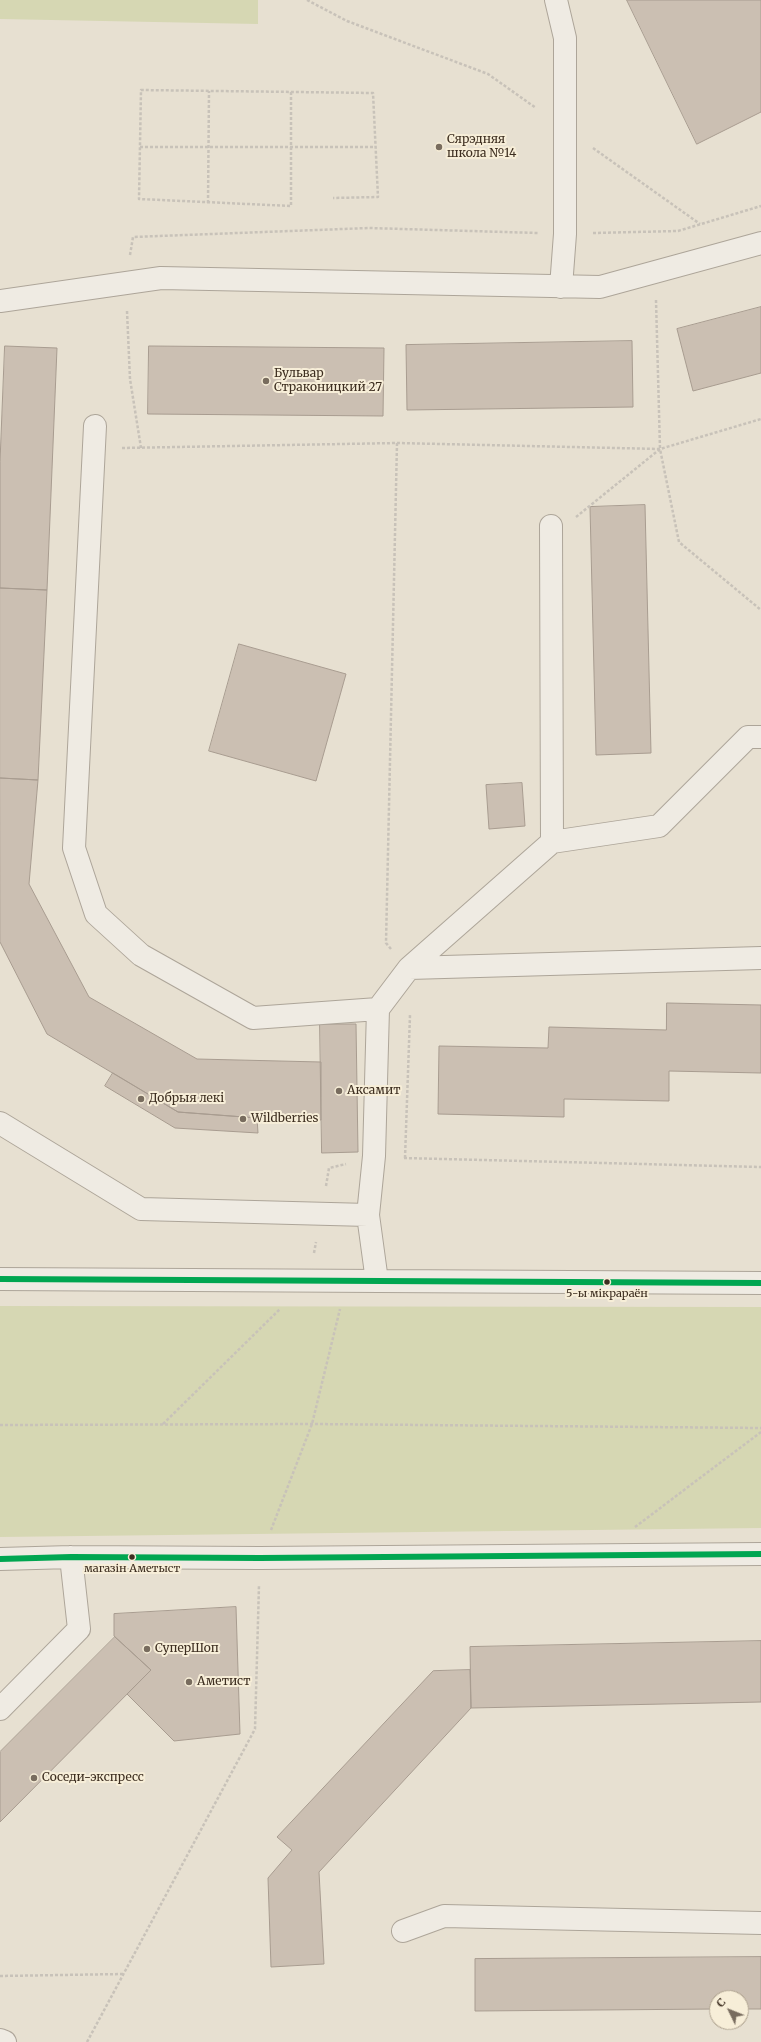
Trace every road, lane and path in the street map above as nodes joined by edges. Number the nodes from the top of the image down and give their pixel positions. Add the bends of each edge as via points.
1 (307, 0) edge
2 (556, 0) edge
3 (209, 91) junction
4 (291, 92) junction
5 (566, 129) junction
6 (140, 147) junction
7 (208, 147) junction
8 (291, 147) junction
9 (376, 147) junction
10 (332, 198) dead end
11 (208, 203) junction
12 (700, 224) dead end
13 (678, 231) dead end
14 (674, 237) dead end
15 (761, 244) edge
16 (656, 274) junction
17 (561, 286) junction
18 (0, 301) edge
19 (761, 419) edge
20 (94, 437) joint
21 (397, 443) junction
22 (660, 449) junction
23 (551, 526) dead end
24 (761, 610) edge
25 (761, 737) edge
26 (552, 842) junction
27 (761, 958) edge
28 (409, 968) junction
29 (378, 1009) junction
30 (0, 1123) edge
31 (374, 1156) junction
32 (761, 1167) edge
33 (368, 1215) junction
34 (0, 1279) edge
35 (347, 1281) junction
36 (377, 1281) junction
37 (761, 1283) edge
38 (312, 1424) junction
39 (0, 1425) edge
40 (761, 1428) edge
41 (761, 1432) edge
42 (761, 1554) edge
43 (598, 1555) junction
44 (71, 1557) junction
45 (260, 1558) junction
46 (0, 1560) edge
47 (0, 1709) edge
48 (761, 1923) edge
49 (403, 1931) dead end
50 (124, 1974) junction
51 (0, 1976) edge
52 (0, 2040) edge
53 (5, 2042) edge
54 (87, 2042) edge

1 - 5 path via 347,21 488,74
2 - 5 street via 565,38
3 - 4 path
3 - 6 path via 141,90
3 - 7 path
4 - 8 path
4 - 9 path via 373,93
5 - 12 path
5 - 17 street via 565,234
6 - 7 path
6 - 11 path via 139,199
7 - 8 path
7 - 11 path
8 - 9 path
8 - 11 path via 291,206
9 - 10 path via 378,197
13 - 14 path
15 - 16 street
16 - 17 street via 600,287
16 - 22 path
17 - 18 street via 161,278
19 - 22 path
20 - 21 path
20 - 29 street via 74,848 96,914 141,955 253,1018
21 - 22 path
21 - 28 path via 386,943
22 - 24 path via 679,542
23 - 26 street
25 - 26 street via 748,737 659,826
26 - 28 street
27 - 28 street
28 - 29 street
29 - 31 street
30 - 33 street via 141,1210
31 - 32 path
31 - 33 street
33 - 36 street
34 - 35 street
35 - 36 street
35 - 38 path
36 - 37 street
38 - 39 path
38 - 40 path
38 - 45 path
41 - 43 path
42 - 43 street
43 - 45 street
44 - 45 street
44 - 46 street
44 - 47 street via 79,1629
45 - 50 path via 255,1729
48 - 49 street via 444,1916
50 - 51 path
50 - 54 path
52 - 53 street

